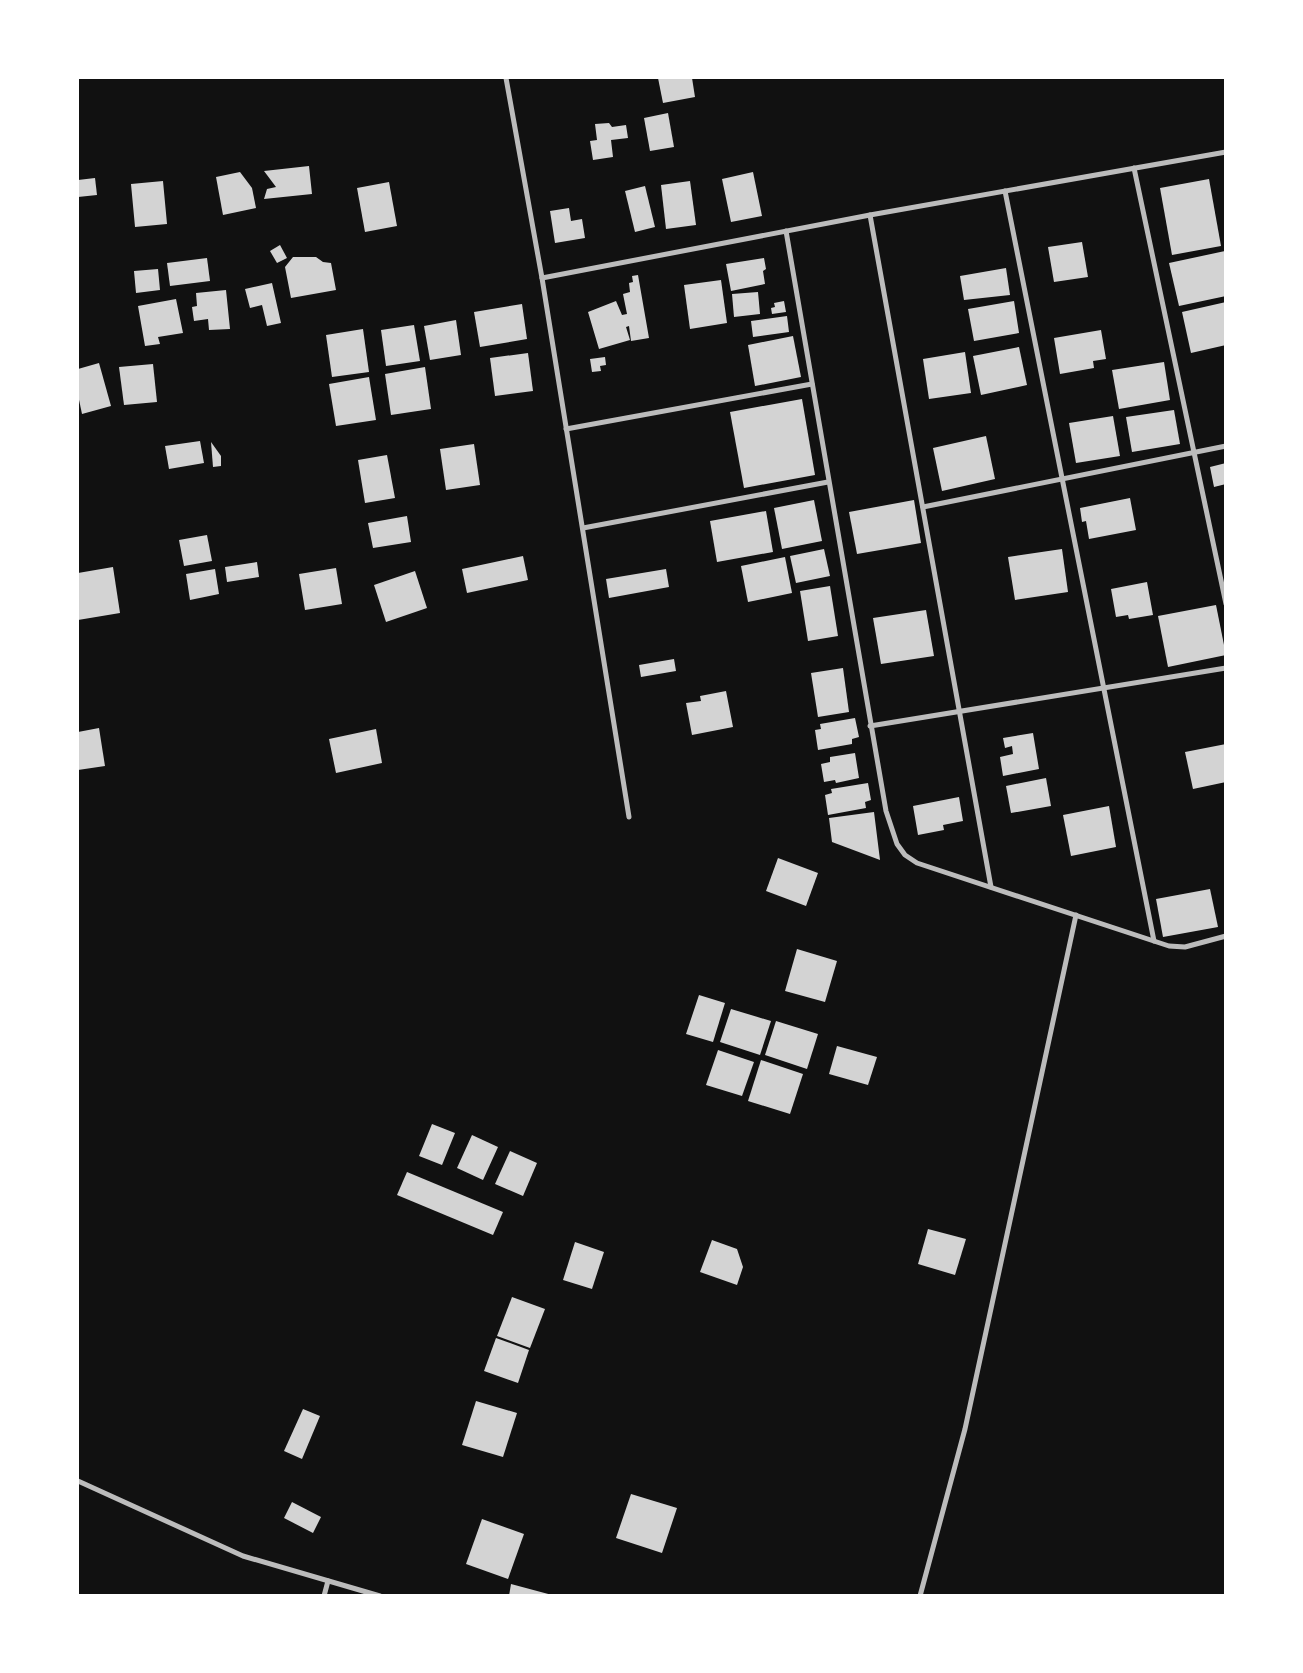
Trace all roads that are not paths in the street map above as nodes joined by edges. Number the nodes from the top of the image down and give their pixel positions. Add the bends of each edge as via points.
1 (506, 78) edge
2 (1226, 152) edge
3 (1134, 168) junction
4 (1005, 191) junction
5 (870, 215) junction
6 (786, 231) junction
7 (542, 278) junction
8 (812, 384) junction
9 (566, 429) junction
10 (1226, 446) edge
11 (1194, 451) junction
12 (1062, 479) junction
13 (828, 482) junction
14 (923, 507) junction
15 (583, 528) junction
16 (1226, 604) edge
17 (1226, 668) edge
18 (1104, 688) junction
19 (960, 712) junction
20 (870, 726) junction
21 (629, 817) dead end
22 (992, 887) junction
23 (1076, 915) junction
24 (1226, 936) edge
25 (1154, 941) junction
26 (78, 1481) edge
27 (328, 1581) junction
28 (324, 1596) edge
29 (380, 1596) edge
30 (920, 1596) edge

1 - 7 street
2 - 3 street
3 - 4 street
3 - 11 street
4 - 5 street
4 - 12 street
5 - 6 street
5 - 14 street
6 - 7 street
6 - 8 street
7 - 9 street
8 - 9 street
8 - 13 street
9 - 15 street
10 - 11 street
11 - 12 street
11 - 16 street
12 - 14 street
12 - 18 street
13 - 15 street
13 - 20 street
14 - 19 street
15 - 21 street
17 - 18 street
18 - 19 street
18 - 25 street
19 - 20 street
19 - 22 street
20 - 22 street via 886,811 897,844 905,855 917,863
22 - 23 street
23 - 25 street
23 - 30 street via 965,1429
24 - 25 street via 1176,948
26 - 27 street via 243,1556
27 - 28 street
27 - 29 street

